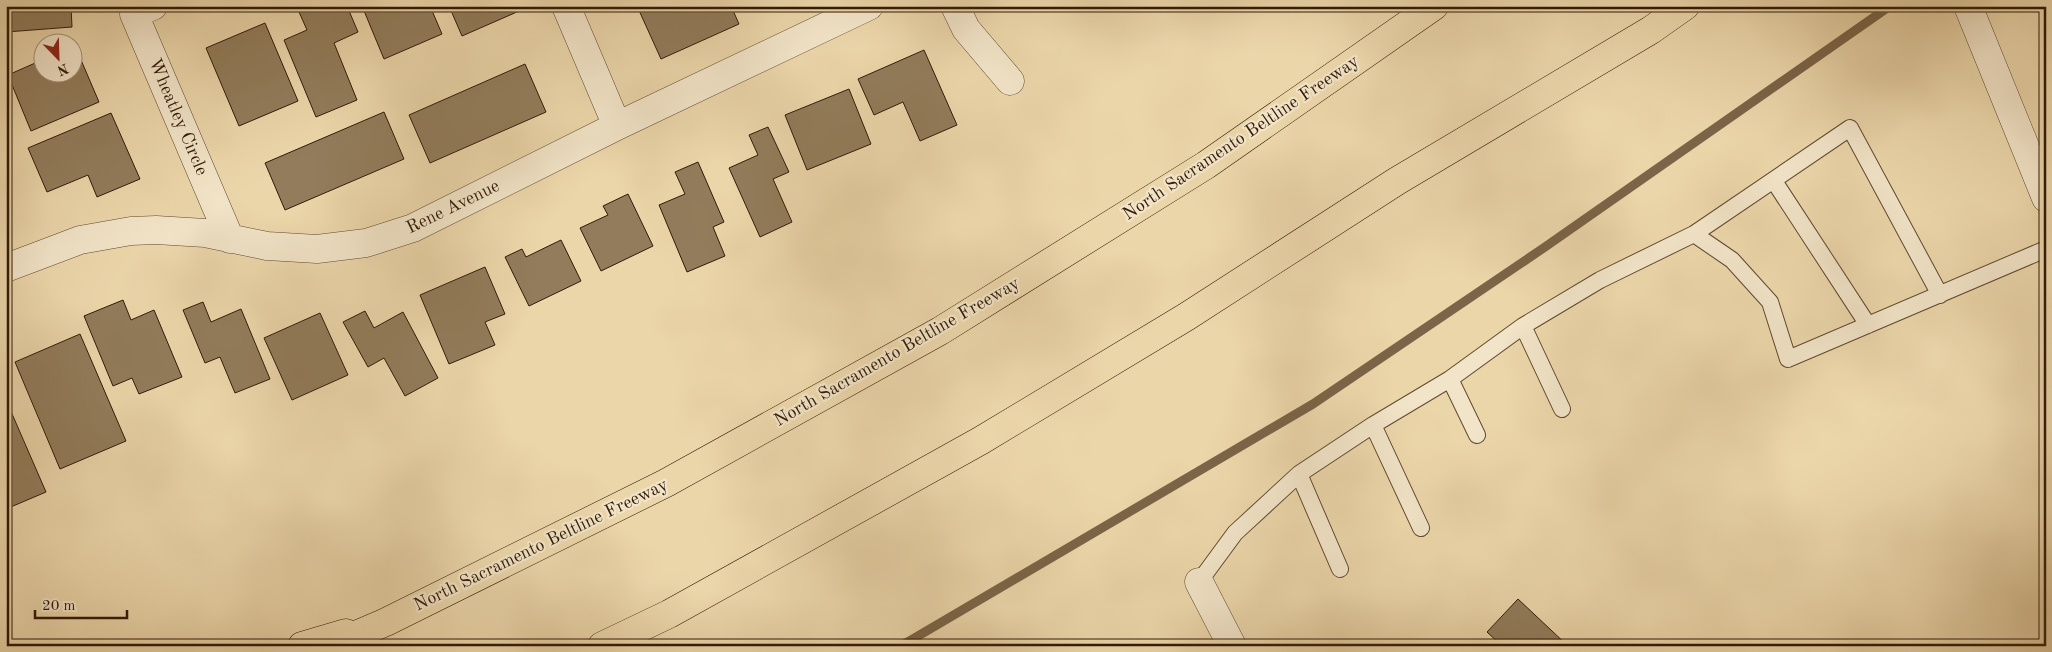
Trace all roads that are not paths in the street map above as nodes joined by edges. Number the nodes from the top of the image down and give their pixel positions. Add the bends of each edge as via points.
1 (153, 6) edge
2 (566, 6) edge
3 (869, 6) edge
4 (955, 6) edge
5 (1434, 6) edge
6 (1685, 6) edge
7 (1968, 6) edge
8 (1010, 80) dead end
9 (617, 126) junction
10 (1774, 181) junction
11 (2046, 198) edge
12 (1694, 234) junction
13 (230, 239) junction
14 (2046, 249) edge
15 (6, 268) edge
16 (1940, 295) junction
17 (1868, 325) junction
18 (1523, 326) junction
19 (1450, 380) junction
20 (1562, 409) dead end
21 (1373, 425) junction
22 (1477, 435) dead end
23 (1300, 474) junction
24 (1420, 528) dead end
25 (1340, 569) dead end
26 (1199, 582) joint
27 (386, 622) junction
28 (302, 646) edge
29 (330, 646) edge
30 (602, 646) edge
31 (1232, 646) edge

1 - 13 street, Wheatley Circle via 134,14
2 - 9 street
3 - 9 street, Rene Avenue
4 - 8 street via 966,29
5 - 27 highway, North Sacramento Beltline Freeway via 1206,165 940,331 666,483
6 - 30 highway via 1651,30 1397,181 1186,317 980,441 669,614
7 - 11 street
9 - 13 street, Rene Avenue via 413,228 366,243 317,249 267,246
10 - 12 lane
10 - 16 lane via 1850,128
10 - 17 lane
12 - 17 lane via 1732,260 1770,302 1788,359
12 - 18 lane via 1600,280
13 - 15 street, Rene Avenue via 205,233 131,231 80,240
14 - 16 lane
16 - 17 lane
18 - 19 lane
18 - 20 lane
19 - 21 lane
19 - 22 lane
21 - 23 lane
21 - 24 lane
23 - 25 lane
23 - 26 lane via 1235,533
26 - 31 street
27 - 28 highway
27 - 29 highway, North Sacramento Beltline Freeway

